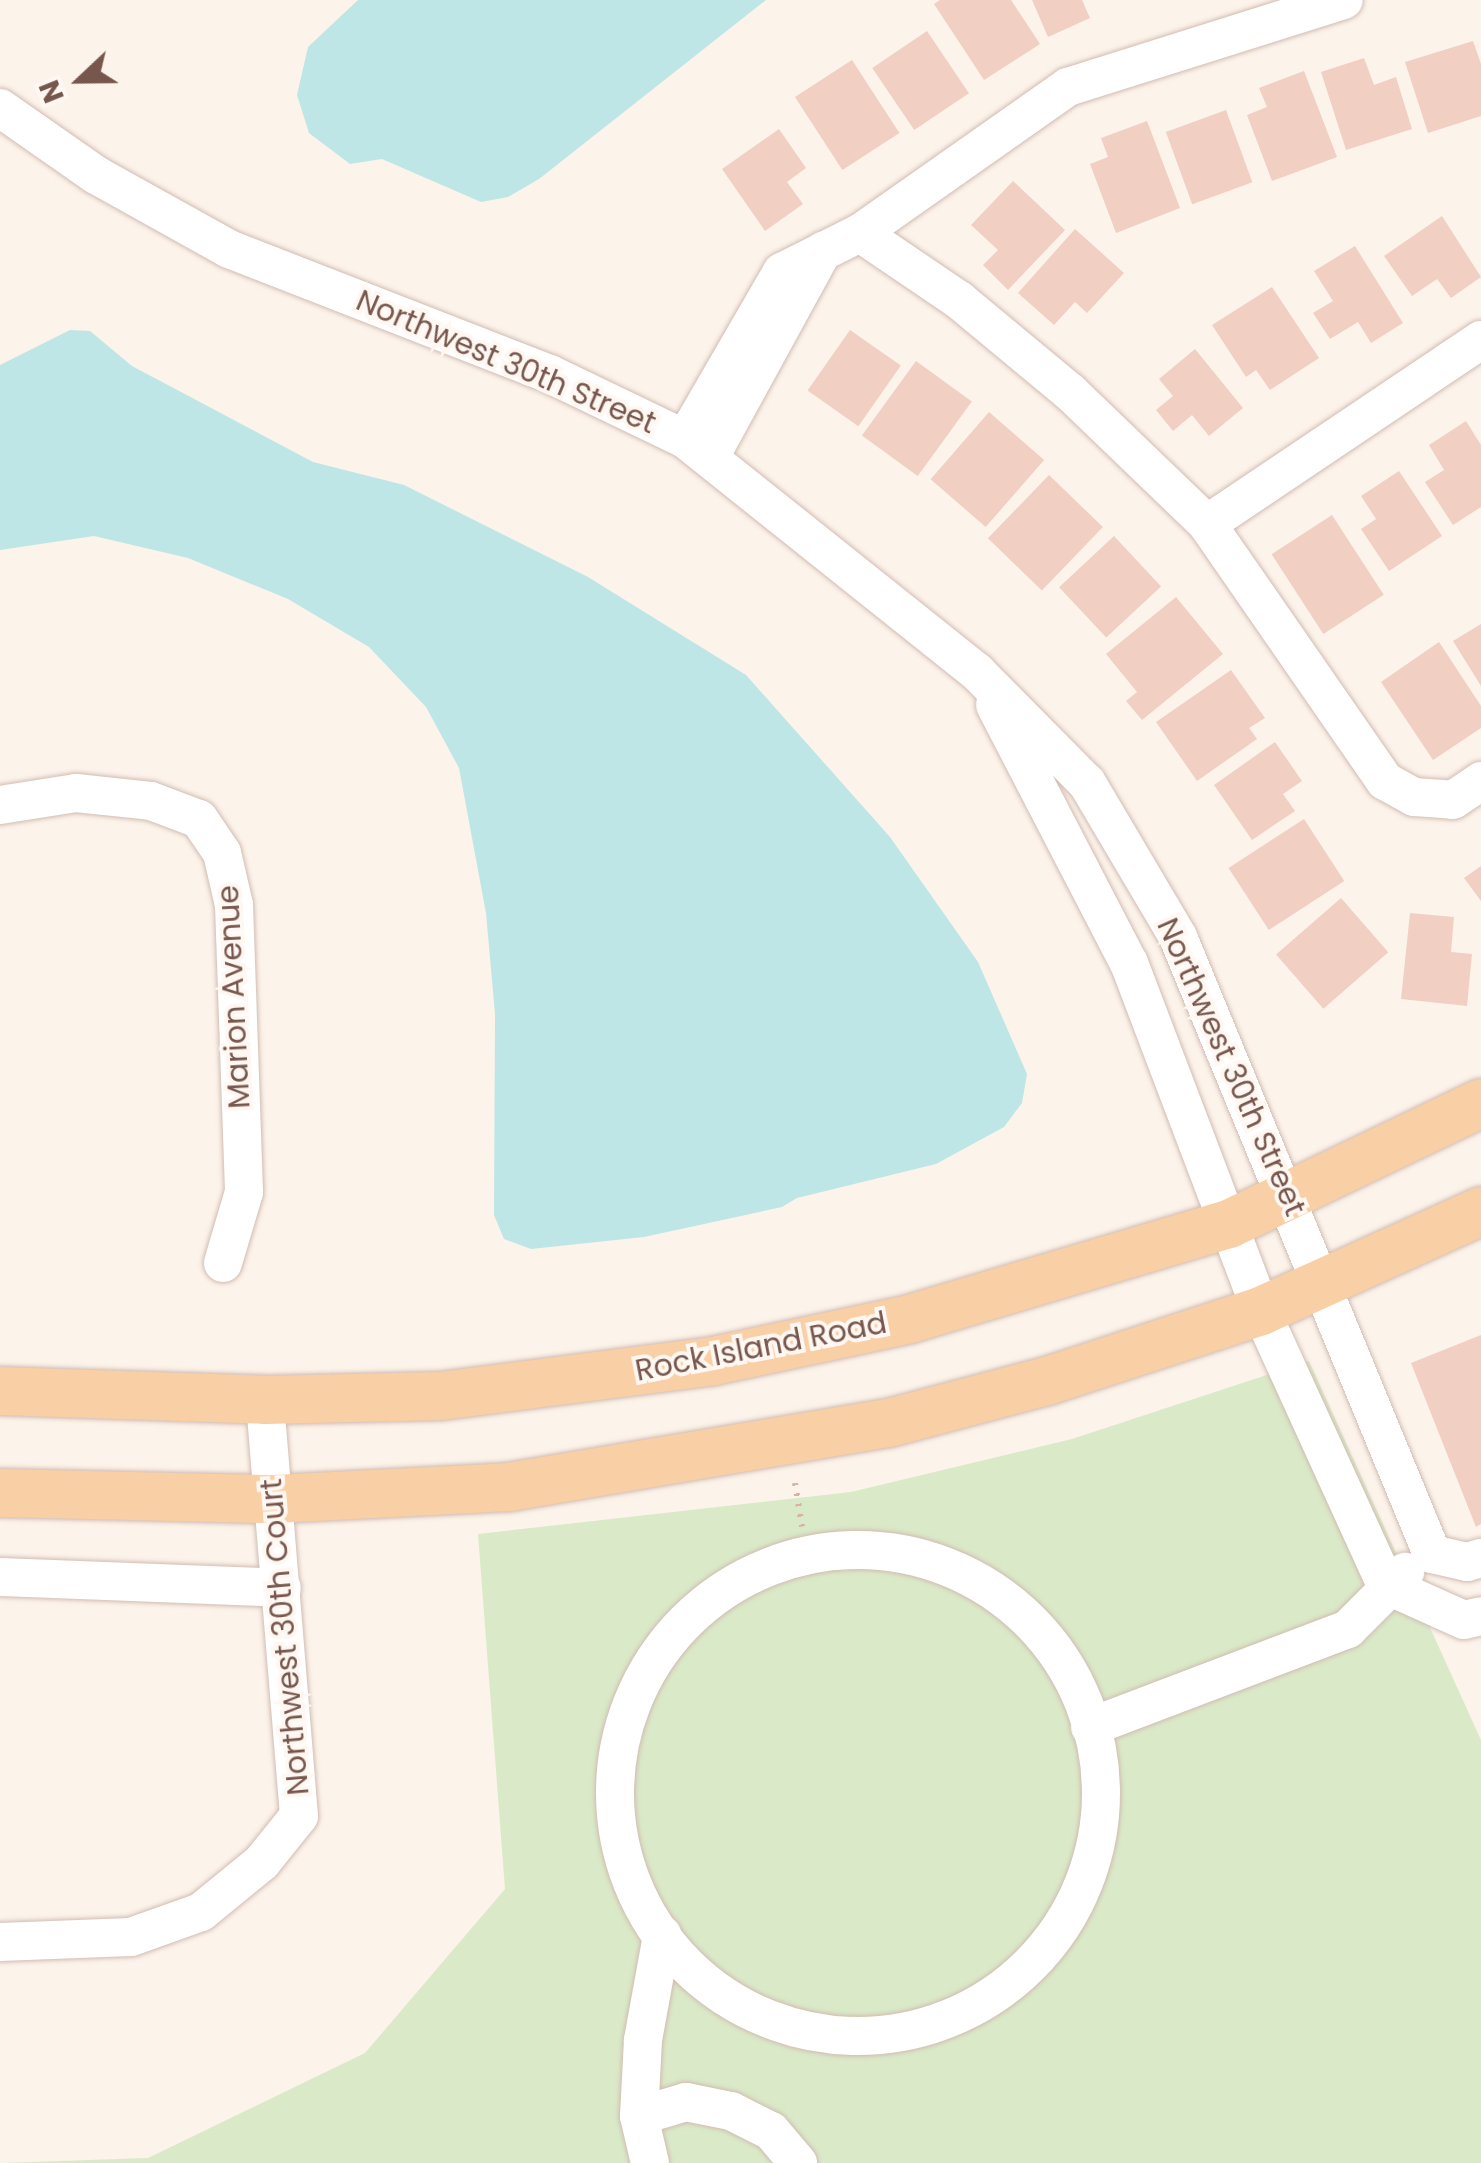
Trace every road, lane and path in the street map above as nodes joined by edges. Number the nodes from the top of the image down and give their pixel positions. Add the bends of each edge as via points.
1 (1344, 0) edge
2 (0, 108) edge
3 (860, 234) junction
4 (1481, 340) edge
5 (698, 448) junction
6 (1208, 524) junction
7 (977, 672) junction
8 (1481, 781) edge
9 (0, 805) edge
10 (1481, 1102) edge
11 (1290, 1198) junction
12 (1481, 1212) edge
13 (1230, 1224) junction
14 (223, 1262) dead end
15 (1321, 1284) junction
16 (1261, 1311) junction
17 (0, 1391) edge
18 (264, 1400) junction
19 (796, 1483) dead end
20 (0, 1493) edge
21 (274, 1499) junction
22 (802, 1526) dead end
23 (1432, 1554) junction
24 (1481, 1558) edge
25 (0, 1577) edge
26 (1386, 1585) junction
27 (282, 1588) junction
28 (1481, 1616) edge
29 (1090, 1726) junction
30 (662, 1936) junction
31 (0, 1942) edge
32 (638, 2116) junction
33 (650, 2163) edge
34 (798, 2163) edge

1 - 3 street via 1068,87
2 - 5 street, Northwest 30th Street via 96,175 229,249 550,374
3 - 5 street via 824,251
3 - 6 street via 958,300 1070,392
4 - 6 street
5 - 7 street, Northwest 30th Street
6 - 8 street via 1385,780 1414,797 1452,800
7 - 11 street, Northwest 30th Street via 1088,783 1178,937
7 - 13 street, Northwest 30th Street via 1129,963
9 - 14 street, Marion Avenue via 76,794 151,801 199,819 222,854 234,905 244,1192
10 - 11 main road, Rock Island Road
11 - 13 main road, Rock Island Road
11 - 15 street, Northwest 30th Street
12 - 15 main road
13 - 16 street, Northwest 30th Street
13 - 18 main road, Rock Island Road via 910,1318 713,1362 441,1396
15 - 16 main road
15 - 23 street, Northwest 30th Street
16 - 21 main road via 1047,1380 888,1422 509,1487
16 - 26 street, Northwest 30th Street
17 - 18 main road, Rock Island Road
18 - 21 street, Northwest 30th Court
19 - 22 path
20 - 21 main road
21 - 27 street, Northwest 30th Court
23 - 24 street via 1467,1562
23 - 26 street
25 - 27 street
26 - 28 street via 1464,1620
26 - 29 street via 1348,1629
27 - 31 street, Northwest 30th Court via 299,1816 262,1862 202,1912 131,1937
29 - 30 street via 1103,1780 1093,1864 1056,1940 986,2004 920,2032 836,2038 755,2016 687,1968
29 - 30 street via 1084,1699 1038,1628 978,1579 904,1552 826,1550 752,1572 688,1616 641,1678 616,1753 616,1831 640,1905
30 - 32 street via 643,2040
32 - 33 street
32 - 34 street via 686,2102 731,2111 771,2131

